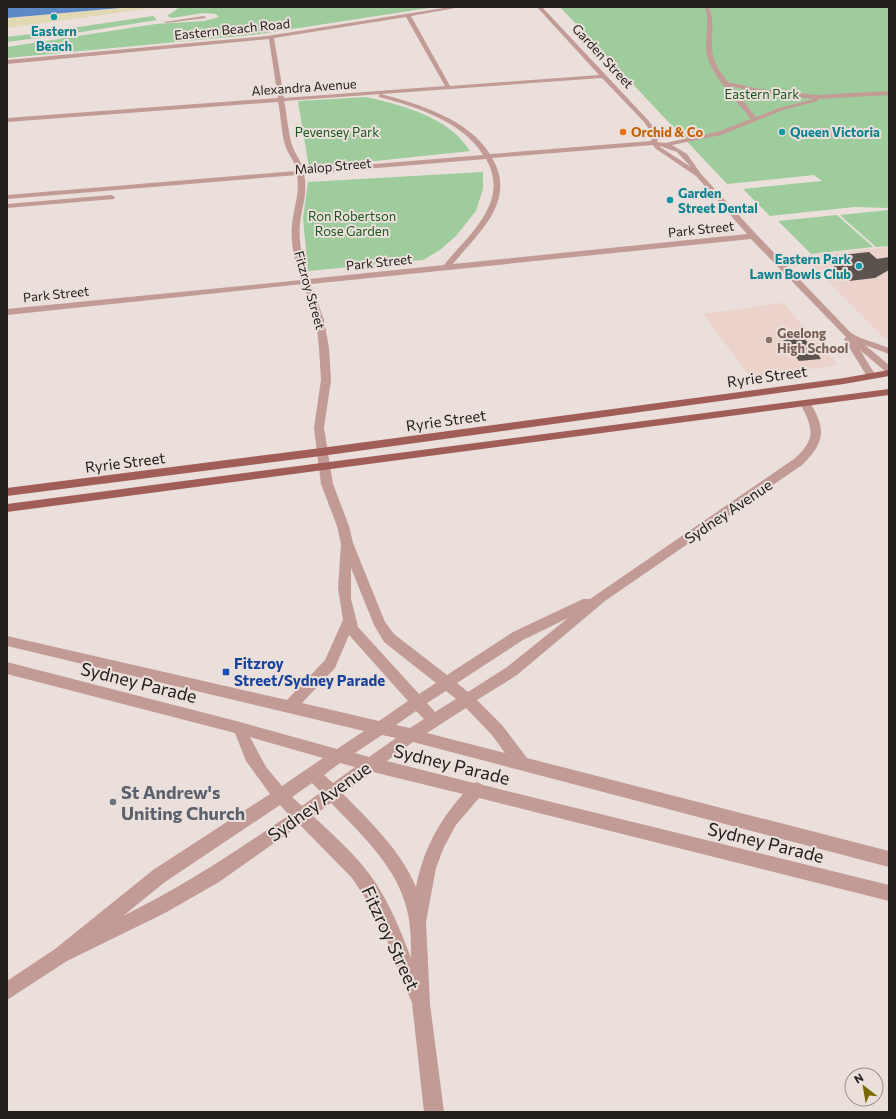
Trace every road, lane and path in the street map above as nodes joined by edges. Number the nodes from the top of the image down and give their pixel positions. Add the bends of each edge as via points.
1 (459, 7) edge
2 (540, 7) edge
3 (707, 7) edge
4 (408, 16) junction
5 (204, 17) dead end
6 (166, 22) dead end
7 (271, 38) junction
8 (7, 62) edge
9 (603, 76) junction
10 (724, 81) junction
11 (448, 87) junction
12 (366, 93) junction
13 (889, 93) edge
14 (841, 97) junction
15 (281, 99) junction
16 (7, 120) edge
17 (755, 120) junction
18 (646, 121) junction
19 (719, 134) junction
20 (655, 143) junction
21 (665, 144) junction
22 (686, 149) junction
23 (563, 150) junction
24 (651, 151) dead end
25 (662, 152) junction
26 (487, 157) junction
27 (568, 158) dead end
28 (698, 175) junction
29 (301, 179) junction
30 (118, 196) dead end
31 (7, 197) edge
32 (7, 206) edge
33 (753, 236) junction
34 (446, 268) junction
35 (306, 282) junction
36 (7, 312) edge
37 (846, 334) junction
38 (889, 351) edge
39 (889, 371) edge
40 (871, 376) junction
41 (888, 394) edge
42 (805, 403) junction
43 (321, 452) junction
44 (323, 466) junction
45 (7, 492) edge
46 (7, 508) edge
47 (347, 543) junction
48 (601, 597) junction
49 (349, 620) junction
50 (7, 641) edge
51 (7, 668) edge
52 (446, 683) junction
53 (468, 700) junction
54 (418, 703) junction
55 (290, 707) junction
56 (434, 721) junction
57 (240, 728) junction
58 (380, 728) junction
59 (411, 735) junction
60 (338, 756) junction
61 (371, 764) junction
62 (523, 765) junction
63 (313, 774) junction
64 (477, 789) junction
65 (332, 793) junction
66 (281, 795) junction
67 (302, 815) junction
68 (889, 859) edge
69 (889, 892) edge
70 (419, 922) junction
71 (61, 955) junction
72 (7, 991) edge
73 (421, 1002) junction
74 (434, 1112) edge

1 - 4 street, Eastern Beach Road
2 - 9 street, Garden Street
3 - 10 street via 711,19 711,59
4 - 7 street, Eastern Beach Road
4 - 11 street
5 - 6 street
7 - 8 street, Eastern Beach Road
7 - 15 street, Fitzroy Street
9 - 11 street, Alexandra Avenue
9 - 18 street, Garden Street
10 - 14 street via 774,93
10 - 17 street
11 - 12 street, Alexandra Avenue
12 - 15 street, Alexandra Avenue
12 - 26 street via 409,104 448,120 473,138
13 - 14 street
14 - 17 street via 796,104
15 - 16 street, Alexandra Avenue
15 - 29 street, Fitzroy Street via 290,149 298,161
17 - 19 street
18 - 20 street, Garden Street via 656,135
18 - 21 street, Garden Street via 664,134 667,140
19 - 21 street
19 - 22 street
20 - 21 street, Garden Street
20 - 23 street, Malop Street
20 - 25 street, Garden Street
21 - 22 street, Garden Street
22 - 28 street, Garden Street
23 - 26 street, Malop Street
23 - 27 street
24 - 25 street
25 - 28 street, Garden Street
26 - 29 street, Malop Street
26 - 34 street via 496,174 497,183 491,211 481,228
28 - 33 street, Garden Street
29 - 31 street, Malop Street
29 - 35 street, Fitzroy Street via 303,189 296,236 298,258
30 - 32 street
33 - 34 street, Park Street
33 - 37 street, Garden Street
34 - 35 street, Park Street
35 - 36 street, Park Street
35 - 43 street, Fitzroy Street via 320,320 325,354 324,396 319,428
37 - 38 street, Garden Street
37 - 39 street, Garden Street
37 - 40 street, Garden Street
39 - 40 main road, Ryrie Street
40 - 41 main road, Garden Street
40 - 43 main road, Ryrie Street
41 - 42 main road, Ryrie Street
42 - 44 main road, Ryrie Street
42 - 48 street, Sydney Avenue via 816,424 817,434 815,444 803,458
43 - 44 street, Fitzroy Street
43 - 45 main road, Ryrie Street
44 - 46 main road, Ryrie Street
44 - 47 street, Fitzroy Street
47 - 49 street, Fitzroy Street via 343,577
47 - 52 street, Fitzroy Street via 380,625 398,646
48 - 52 street, Sydney Avenue via 518,636
48 - 53 street, Sydney Avenue via 529,658
49 - 54 street, Fitzroy Street via 359,638
49 - 55 street via 330,664
50 - 55 street, Sydney Parade
51 - 57 street, Sydney Parade
52 - 53 street, Fitzroy Street
52 - 54 street, Sydney Avenue
53 - 56 street, Sydney Avenue
53 - 62 street, Fitzroy Street via 497,730
54 - 56 street, Fitzroy Street
54 - 58 street, Sydney Avenue
55 - 58 street, Sydney Parade
56 - 59 street, Sydney Avenue
57 - 60 street, Sydney Parade
57 - 66 street, Fitzroy Street via 251,756
58 - 59 street, Sydney Parade
58 - 60 street, Sydney Avenue
59 - 61 street, Sydney Avenue
59 - 62 street, Sydney Parade
60 - 61 street, Sydney Parade
60 - 63 street, Sydney Avenue
61 - 64 street, Sydney Parade
61 - 65 street, Sydney Avenue
62 - 68 street, Sydney Parade
63 - 65 street, Fitzroy Street
63 - 66 street, Sydney Avenue
64 - 69 street, Sydney Parade
64 - 70 street, Fitzroy Street via 450,821 438,840 428,869
65 - 67 street, Sydney Avenue
65 - 70 street, Fitzroy Street via 400,874 409,889
66 - 67 street, Fitzroy Street
66 - 71 street, Sydney Avenue via 158,876
67 - 71 street, Sydney Avenue via 181,895
67 - 73 street, Fitzroy Street via 344,856 368,886 387,921
70 - 73 street, Fitzroy Street
71 - 72 street, Sydney Avenue
73 - 74 street, Fitzroy Street

